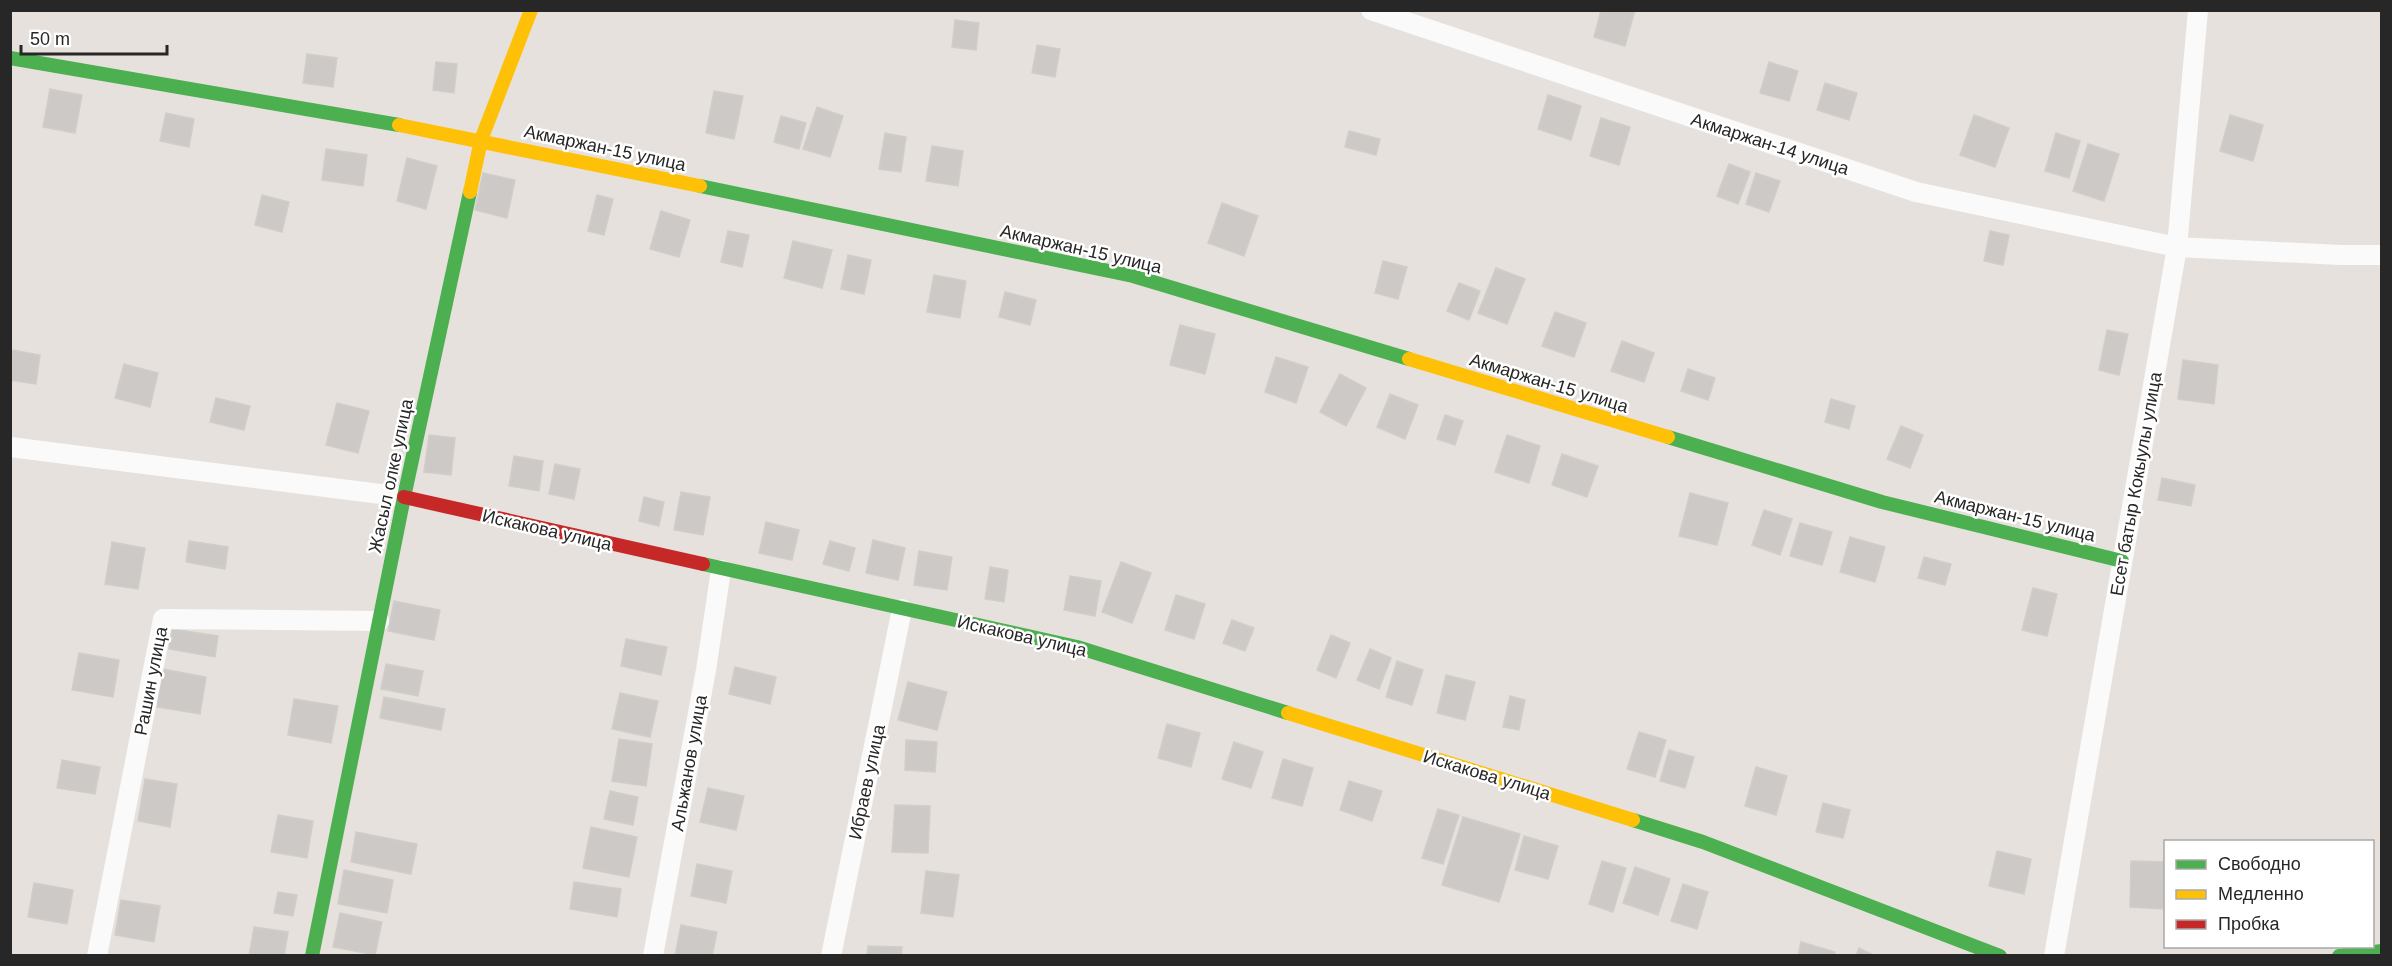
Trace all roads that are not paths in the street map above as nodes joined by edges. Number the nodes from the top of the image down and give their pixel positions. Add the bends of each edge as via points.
1 (531, 10) edge
2 (1371, 10) edge
3 (2198, 10) edge
4 (10, 58) edge
5 (481, 140) junction
6 (2177, 247) junction
7 (2382, 255) edge
8 (10, 447) edge
9 (404, 497) junction
10 (2122, 561) junction
11 (721, 570) junction
12 (902, 609) junction
13 (379, 621) junction
14 (2382, 951) edge
15 (2361, 954) edge
16 (96, 956) edge
17 (312, 956) edge
18 (653, 956) edge
19 (831, 956) edge
20 (2000, 956) edge
21 (2054, 956) edge
22 (2339, 956) edge

1 - 5 street, Жасыл олке улица
2 - 6 street, Акмаржан-14 улица via 1916,192
3 - 6 street, Есет батыр Кокыулы улица
4 - 5 street, Акмаржан-15 улица
5 - 9 street, Жасыл олке улица
5 - 10 street, Акмаржан-15 улица via 1133,276 1882,502
6 - 7 street, Акмаржан-14 улица
6 - 10 street, Есет батыр Кокыулы улица
8 - 9 street, Искакова улица
9 - 11 street, Искакова улица
9 - 13 street, Жасыл олке улица
10 - 21 street, Есет батыр Кокыулы улица
11 - 12 street, Искакова улица
11 - 18 street, Альжанов улица
12 - 19 street, Ибраев улица
12 - 20 street, Искакова улица via 1077,647 1703,842
13 - 16 street, Рашин улица via 163,619
13 - 17 street, Жасыл олке улица
14 - 15 street
15 - 22 street

